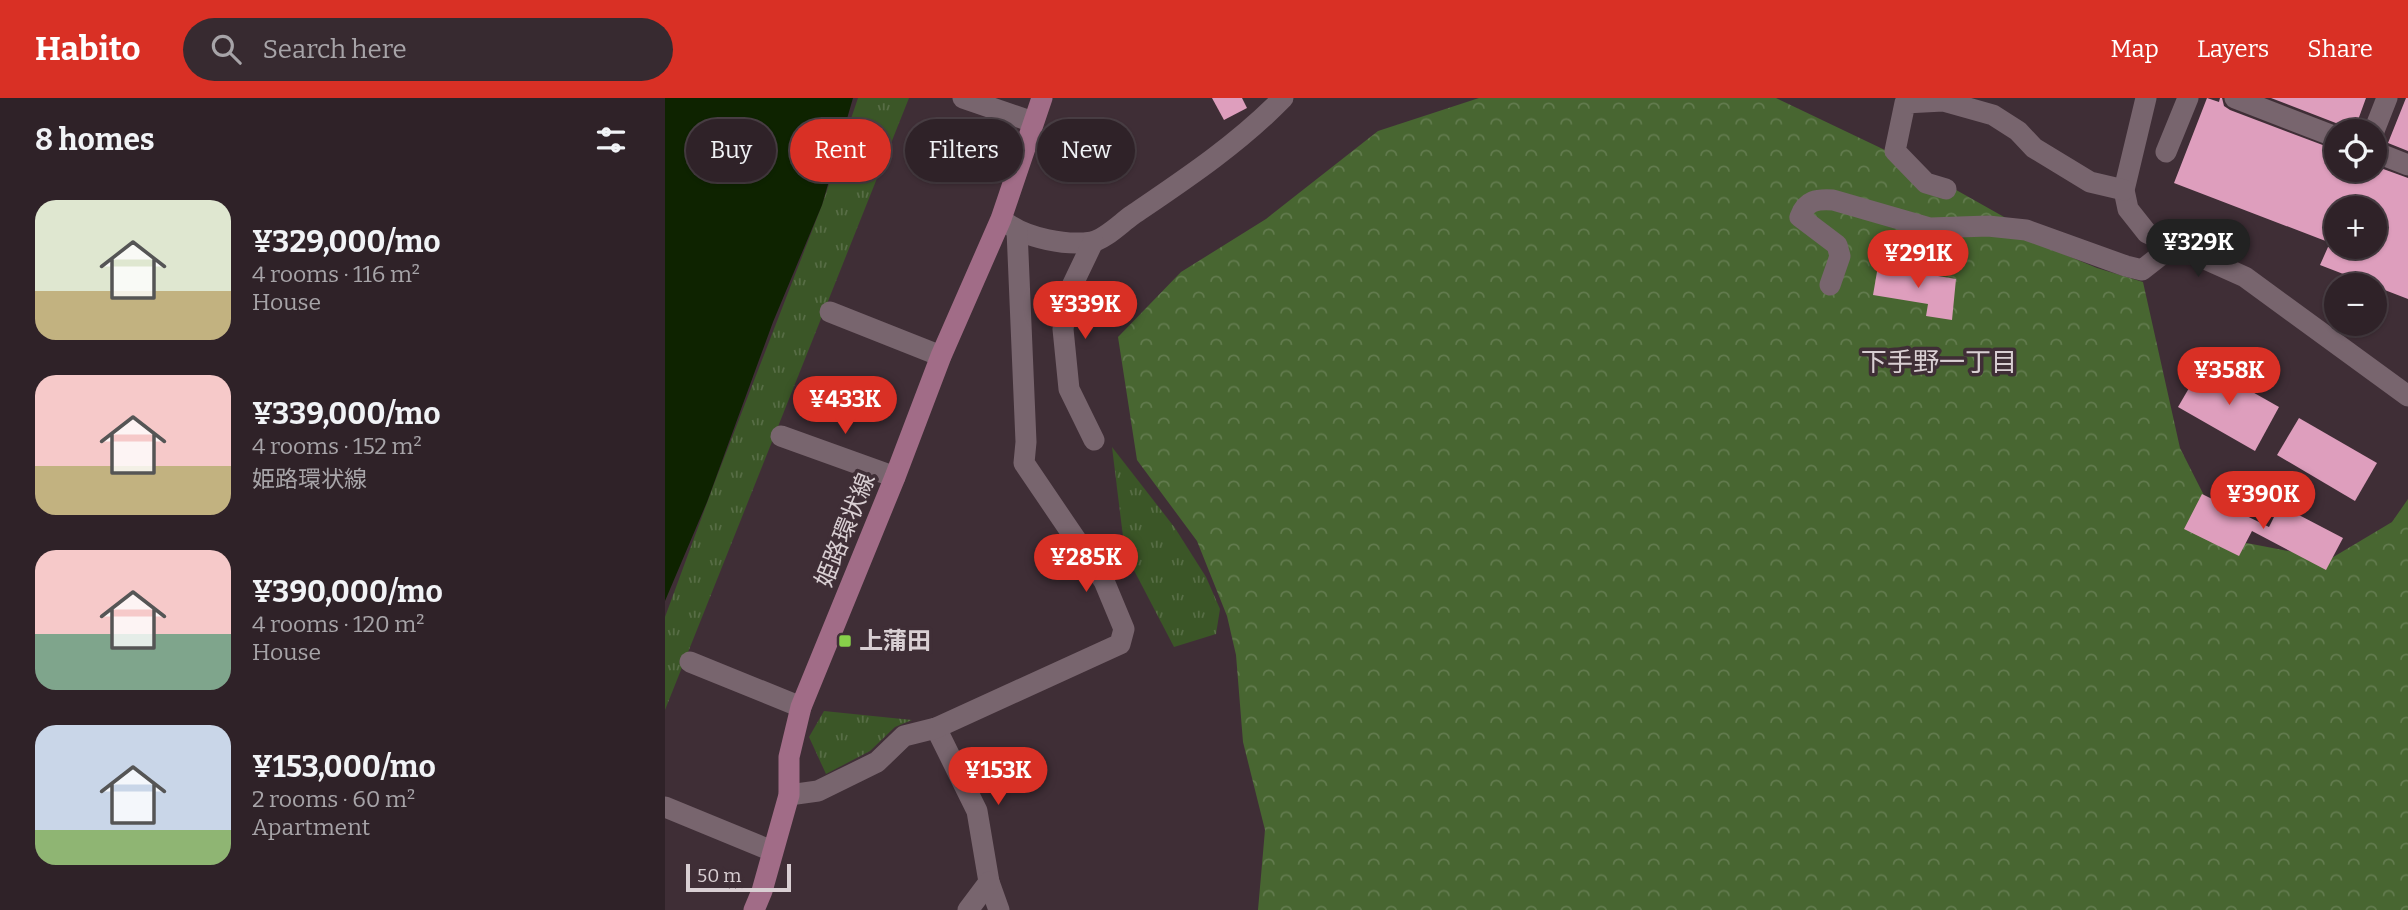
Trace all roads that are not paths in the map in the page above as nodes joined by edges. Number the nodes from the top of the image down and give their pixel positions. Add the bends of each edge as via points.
1 (963, 98) edge
2 (1042, 98) edge
3 (1283, 98) edge
4 (2146, 98) edge
5 (2188, 98) edge
6 (2235, 98) edge
7 (2387, 98) edge
8 (2379, 119) edge
9 (1033, 122) junction
10 (2324, 132) edge
11 (2166, 152) dead end
12 (2387, 156) edge
13 (2408, 164) edge
14 (1946, 189) dead end
15 (2124, 190) junction
16 (1009, 225) junction
17 (1093, 242) junction
18 (2169, 243) junction
19 (1831, 285) dead end
20 (830, 312) dead end
21 (941, 356) junction
22 (2408, 396) edge
23 (781, 436) dead end
24 (1094, 440) dead end
25 (895, 477) junction
26 (690, 662) dead end
27 (801, 707) junction
28 (936, 727) junction
29 (789, 794) junction
30 (665, 807) edge
31 (772, 851) junction
32 (989, 882) junction
33 (754, 910) edge
34 (968, 910) edge
35 (999, 910) edge

1 - 9 street
2 - 9 main road, 姫路環状線
3 - 17 street via 1213,160
4 - 15 street
5 - 11 street
6 - 10 street
7 - 8 street
9 - 16 main road, 姫路環状線
12 - 13 street
14 - 15 street via 1926,183 1895,151 1905,103 1943,101 1993,115 2034,148 2090,182
15 - 18 street via 2128,209 2147,233
16 - 17 street via 1049,239
16 - 21 main road, 姫路環状線
16 - 28 street via 1027,442 1024,463 1104,581 1124,629 1120,644
17 - 24 street via 1070,290 1063,329 1069,389
18 - 19 street via 2165,252 2142,270 2026,230 1930,228 1817,199 1804,207 1800,217 1837,245 1840,256
18 - 22 street via 2245,277
20 - 21 street
21 - 25 main road, 姫路環状線
23 - 25 street
25 - 27 main road, 姫路環状線
26 - 27 street
27 - 29 main road, 姫路環状線 via 789,757
28 - 29 street via 904,736 877,762 818,791
28 - 32 street via 977,811
29 - 31 main road, 姫路環状線
30 - 31 street
31 - 33 main road, 姫路環状線
32 - 34 street
32 - 35 street

